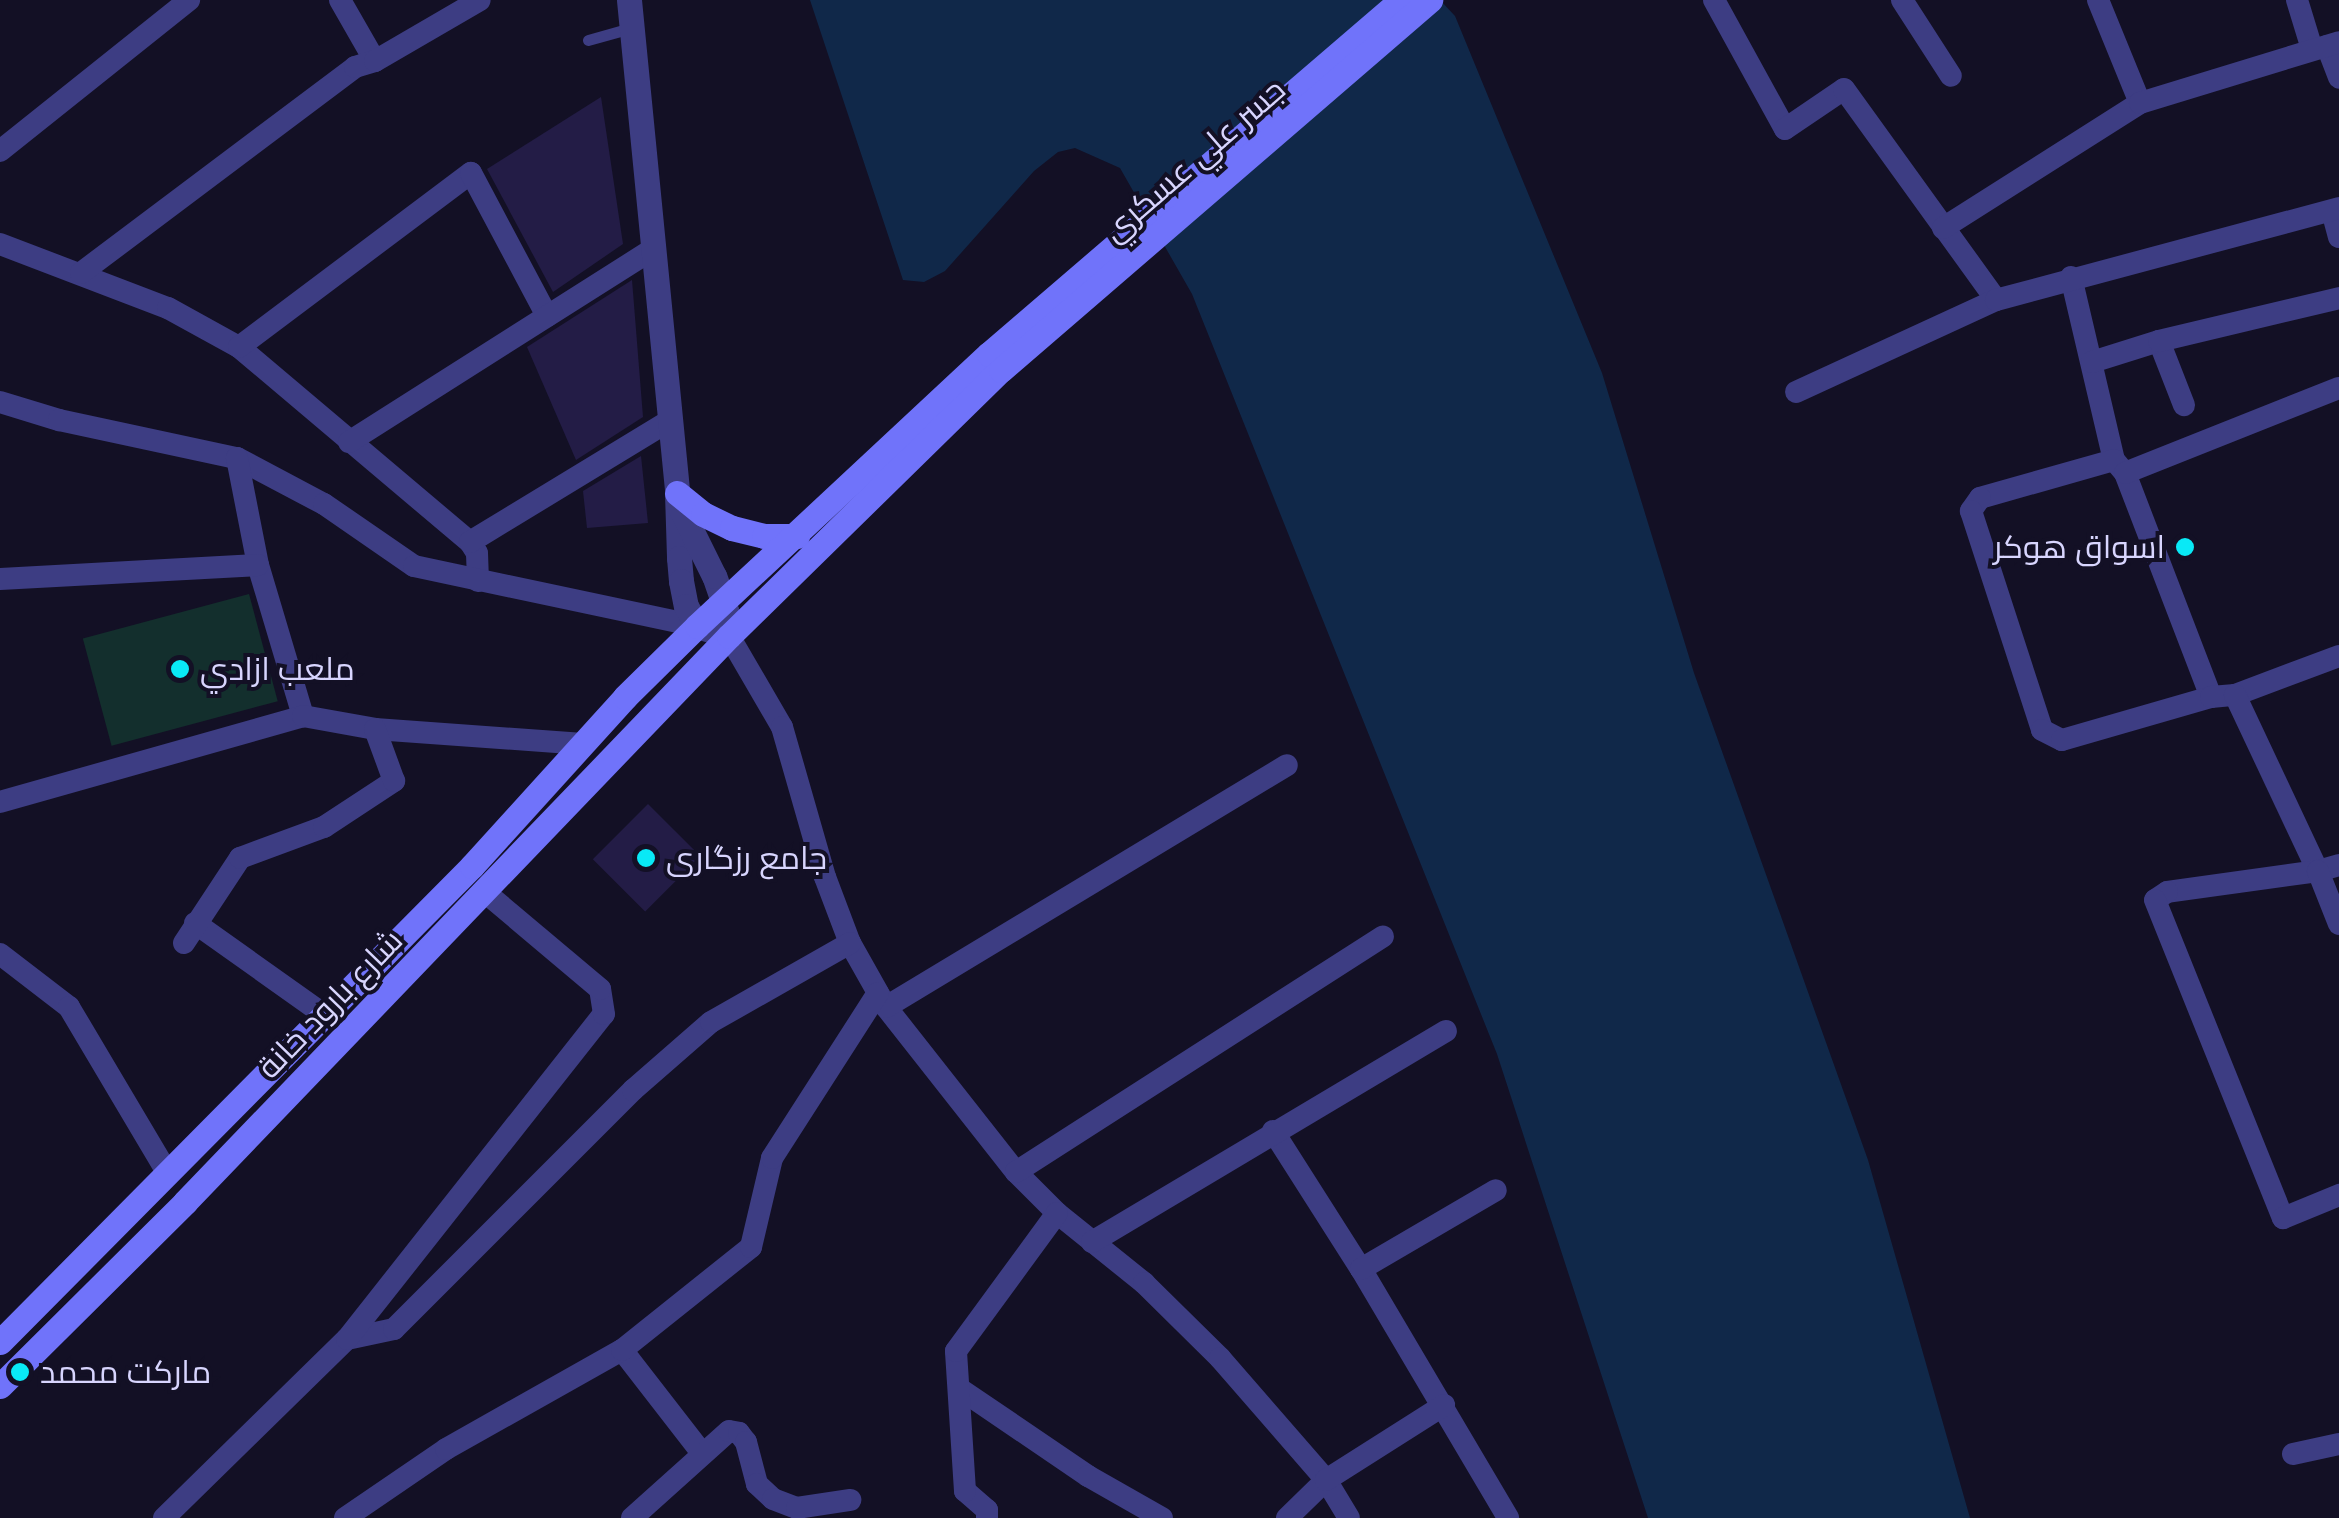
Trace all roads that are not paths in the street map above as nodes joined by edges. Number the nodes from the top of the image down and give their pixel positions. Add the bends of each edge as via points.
1 (189, 0) edge
2 (340, 0) edge
3 (480, 0) edge
4 (629, 0) edge
5 (1402, 0) edge
6 (1430, 0) edge
7 (1714, 0) edge
8 (1902, 0) edge
9 (2098, 0) edge
10 (2297, 0) edge
11 (631, 28) junction
12 (588, 40) dead end
13 (2326, 46) edge
14 (375, 60) junction
15 (1952, 76) dead end
16 (2339, 78) edge
17 (2140, 103) junction
18 (0, 152) edge
19 (2335, 209) edge
20 (1943, 228) junction
21 (2339, 237) edge
22 (0, 244) edge
23 (653, 249) junction
24 (81, 273) junction
25 (2071, 278) junction
26 (2339, 298) edge
27 (1996, 300) junction
28 (547, 316) junction
29 (2159, 341) junction
30 (239, 346) junction
31 (995, 362) junction
32 (2092, 362) junction
33 (2339, 388) edge
34 (1796, 392) dead end
35 (0, 402) edge
36 (2184, 405) dead end
37 (670, 420) junction
38 (348, 442) junction
39 (237, 458) junction
40 (2120, 466) junction
41 (678, 498) junction
42 (797, 536) junction
43 (470, 542) junction
44 (258, 564) junction
45 (0, 579) edge
46 (478, 581) junction
47 (724, 604) junction
48 (697, 626) junction
49 (729, 636) junction
50 (2339, 656) edge
51 (2223, 696) junction
52 (625, 697) junction
53 (303, 716) junction
54 (650, 721) junction
55 (375, 728) junction
56 (583, 744) junction
57 (1287, 765) dead end
58 (0, 802) edge
59 (2329, 868) edge
60 (485, 892) junction
61 (2339, 924) edge
62 (1383, 936) dead end
63 (850, 943) junction
64 (2, 962) edge
65 (882, 1000) junction
66 (326, 1016) junction
67 (1446, 1031) dead end
68 (1273, 1131) junction
69 (1016, 1172) junction
70 (168, 1174) junction
71 (1496, 1190) dead end
72 (2339, 1195) edge
73 (1057, 1214) junction
74 (1092, 1242) junction
75 (1361, 1269) junction
76 (347, 1339) junction
77 (0, 1342) edge
78 (622, 1350) junction
79 (0, 1386) edge
80 (960, 1388) junction
81 (1444, 1405) junction
82 (2339, 1444) edge
83 (702, 1453) junction
84 (2293, 1454) dead end
85 (1326, 1480) junction
86 (850, 1500) dead end
87 (644, 1514) edge
88 (164, 1518) edge
89 (344, 1518) edge
90 (987, 1518) edge
91 (1162, 1518) edge
92 (1287, 1518) edge
93 (1349, 1518) edge
94 (1508, 1518) edge

1 - 18 street
2 - 14 street
3 - 14 street
4 - 11 street
5 - 31 main road, جسر علي عسكري
6 - 31 main road, جسر علي عسكري
7 - 20 street via 1786,129 1844,89
8 - 15 street
9 - 17 street
10 - 13 street
11 - 12 lane
11 - 23 street
13 - 16 street
13 - 17 street
14 - 24 street via 355,67
17 - 20 street
19 - 21 street
19 - 25 street
20 - 27 street
22 - 24 street
23 - 28 street
23 - 37 street
24 - 30 street
25 - 27 street
25 - 32 street
26 - 29 street
27 - 34 street
28 - 30 street via 471,172
28 - 38 street
29 - 32 street
29 - 36 street
30 - 38 street
31 - 42 main road, شارع بارود خانة
31 - 49 main road, شارع بارود خانة
32 - 40 street
33 - 40 street
35 - 39 street
37 - 41 street
37 - 43 street
38 - 43 street
39 - 44 street
39 - 46 street via 324,504 401,559
40 - 51 street
40 - 51 street via 1980,498 1971,511 2042,730 2062,740
41 - 42 main road via 732,528
41 - 47 street
41 - 48 street via 681,581
42 - 47 main road, شارع بارود خانة
43 - 46 street
44 - 45 street
44 - 53 street
46 - 48 street
47 - 48 main road, شارع بارود خانة
47 - 49 street
48 - 49 street
48 - 52 main road, شارع بارود خانة
49 - 54 main road, شارع بارود خانة
49 - 63 street via 793,754
50 - 51 street
51 - 59 street
52 - 54 main road
52 - 56 main road, شارع بارود خانة
53 - 55 street
53 - 58 street
54 - 60 main road, شارع بارود خانة
55 - 56 street
55 - 66 street via 394,781 324,827 240,858 189,933
56 - 66 main road, شارع بارود خانة
57 - 65 street
59 - 61 street
59 - 72 street via 2168,892 2154,900 2284,1218
60 - 76 street via 600,989 604,1014
60 - 79 main road, شارع بارود خانة
62 - 69 street
63 - 65 street
63 - 76 street via 710,1022 394,1329
64 - 70 street via 70,1007
65 - 69 street
65 - 78 street via 772,1158 751,1247
66 - 70 main road, شارع بارود خانة
67 - 68 street
68 - 74 street
68 - 75 street
69 - 73 street
70 - 77 main road, شارع بارود خانة
71 - 75 street
73 - 74 street
73 - 80 street via 956,1351
74 - 85 street via 1176,1312
75 - 81 street
76 - 88 street
78 - 83 street
78 - 89 street via 446,1448
80 - 90 street via 965,1491 987,1510
80 - 91 street
81 - 85 street
81 - 94 street
82 - 84 street
83 - 86 street via 729,1431 739,1433 757,1484 773,1499 797,1508
83 - 87 street
85 - 92 street
85 - 93 street

